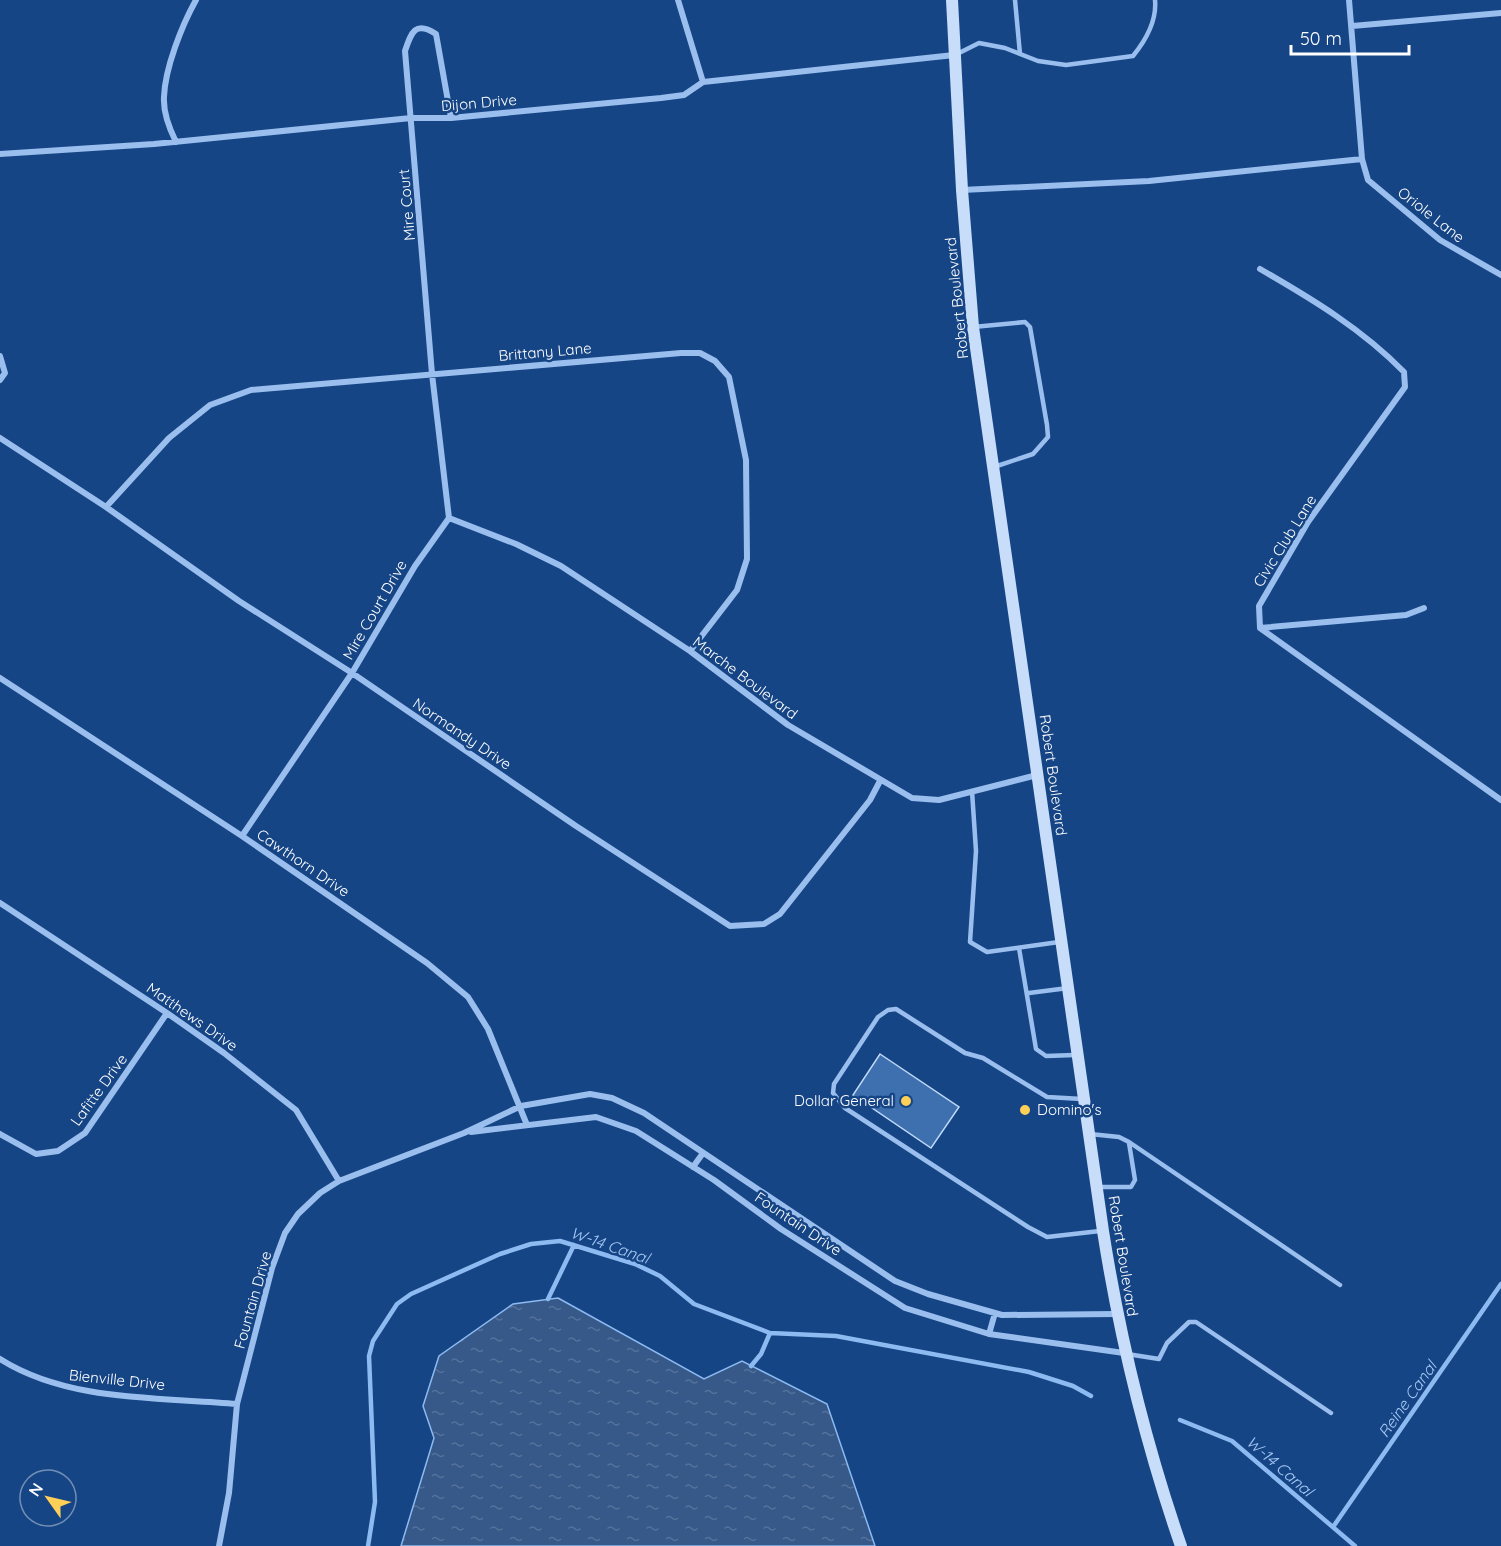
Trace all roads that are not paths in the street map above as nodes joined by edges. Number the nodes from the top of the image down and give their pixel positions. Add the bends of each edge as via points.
1 (196, 0) edge
2 (678, 0) edge
3 (952, 0) edge
4 (1015, 0) edge
5 (1155, 0) edge
6 (1349, 0) edge
7 (1501, 13) edge
8 (1352, 26) junction
9 (1020, 54) junction
10 (955, 55) junction
11 (704, 82) junction
12 (411, 118) junction
13 (451, 118) junction
14 (176, 142) junction
15 (0, 154) edge
16 (1362, 159) junction
17 (962, 190) junction
18 (1260, 270) dead end
19 (1501, 275) edge
20 (973, 327) junction
21 (0, 356) edge
22 (432, 374) junction
23 (0, 380) edge
24 (0, 438) edge
25 (993, 467) junction
26 (106, 507) junction
27 (449, 518) junction
28 (1424, 608) dead end
29 (1260, 628) junction
30 (690, 651) junction
31 (352, 673) junction
32 (0, 678) edge
33 (1038, 775) junction
34 (880, 781) junction
35 (972, 791) junction
36 (1501, 800) edge
37 (242, 836) junction
38 (0, 903) edge
39 (1062, 941) junction
40 (1019, 948) junction
41 (1069, 988) junction
42 (1029, 993) junction
43 (167, 1013) junction
44 (1078, 1054) junction
45 (1085, 1099) junction
46 (521, 1107) junction
47 (527, 1125) junction
48 (464, 1133) junction
49 (0, 1134) edge
50 (1090, 1134) junction
51 (1129, 1142) junction
52 (703, 1153) junction
53 (693, 1167) junction
54 (339, 1181) junction
55 (1098, 1187) junction
56 (1103, 1231) junction
57 (1340, 1285) dead end
58 (995, 1313) junction
59 (1116, 1314) junction
60 (989, 1334) junction
61 (1124, 1353) junction
62 (0, 1359) edge
63 (237, 1404) junction
64 (1332, 1413) dead end
65 (219, 1546) edge
66 (1181, 1546) edge

1 - 14 street via 180,35 164,97 167,122
2 - 11 street
3 - 10 main road, Robert Boulevard
4 - 9 lane
5 - 9 lane via 1156,10 1146,41 1133,56 1066,65
6 - 8 street
7 - 8 street
8 - 16 street
9 - 10 lane via 979,43
10 - 11 street, Dijon Drive
10 - 17 main road, Robert Boulevard
11 - 13 street, Dijon Drive via 684,95
12 - 13 street, Dijon Drive
12 - 13 street, Mire Court via 405,51 411,34 426,28 436,34
12 - 14 street, Dijon Drive
12 - 22 street, Mire Court
14 - 15 street, Dijon Drive
16 - 17 street via 1149,181
16 - 19 street, Oriole Lane via 1368,180 1440,240
17 - 20 main road, Robert Boulevard
18 - 29 street, Civic Club Lane via 1375,343 1404,372 1405,387 1308,522 1259,606
20 - 25 main road, Robert Boulevard
20 - 25 lane via 1025,322 1030,327 1047,425 1048,437 1034,454
21 - 23 street via 5,373
22 - 26 street, Brittany Lane via 251,390 210,405 169,438
22 - 27 street
22 - 30 street, Brittany Lane via 681,353 700,353 715,361 729,377 746,460 747,559 737,590
24 - 26 street, Normandy Drive
25 - 33 main road, Robert Boulevard
26 - 31 street, Normandy Drive via 239,601
27 - 30 street, Marche Boulevard via 561,566
27 - 31 street, Mire Court Drive via 415,566
28 - 29 street via 1406,615
29 - 36 street
30 - 34 street, Marche Boulevard via 788,725
31 - 34 street, Normandy Drive via 730,926 764,924 780,914 870,800
31 - 37 street, Mire Court Drive
32 - 37 street, Cawthorn Drive
33 - 35 street, Marche Boulevard
33 - 39 main road, Robert Boulevard
34 - 35 street, Marche Boulevard via 912,798 939,800
35 - 40 lane via 976,850 970,942 987,952
37 - 46 street, Cawthorn Drive via 427,963 468,997 488,1029
38 - 43 street, Matthews Drive
39 - 40 lane
39 - 41 main road, Robert Boulevard
40 - 42 lane
41 - 42 lane
41 - 44 main road, Robert Boulevard
42 - 44 lane via 1035,1049 1046,1056
43 - 49 street, Lafitte Drive via 85,1134 58,1151 36,1154
43 - 54 street, Matthews Drive via 296,1110
44 - 45 main road, Robert Boulevard
45 - 50 main road, Robert Boulevard
45 - 56 lane via 1047,1097 983,1058 965,1053 896,1009 878,1017 832,1093 844,1108 1047,1237
46 - 47 street, Cawthorn Drive
46 - 48 street, Fountain Drive
46 - 52 street, Fountain Drive via 590,1094 612,1098 644,1113
47 - 48 street, Fountain Drive
47 - 53 street, Fountain Drive via 596,1117 636,1131
48 - 54 street, Fountain Drive
50 - 51 lane
50 - 55 main road, Robert Boulevard
51 - 55 lane via 1135,1180 1131,1187
51 - 57 lane
52 - 53 street
52 - 58 street, Fountain Drive via 895,1281
53 - 60 street, Fountain Drive via 904,1308
54 - 63 street, Fountain Drive via 298,1214 285,1233 272,1268
55 - 56 main road, Robert Boulevard
56 - 59 main road, Robert Boulevard
58 - 59 street, Fountain Drive
58 - 60 street
59 - 61 main road, Robert Boulevard
60 - 61 street, Fountain Drive
61 - 64 lane via 1159,1359 1167,1342 1189,1322 1196,1322
61 - 66 main road, Robert Boulevard via 1158,1479
62 - 63 street, Bienville Drive via 25,1374 72,1390
63 - 65 street, Fountain Drive via 229,1493

